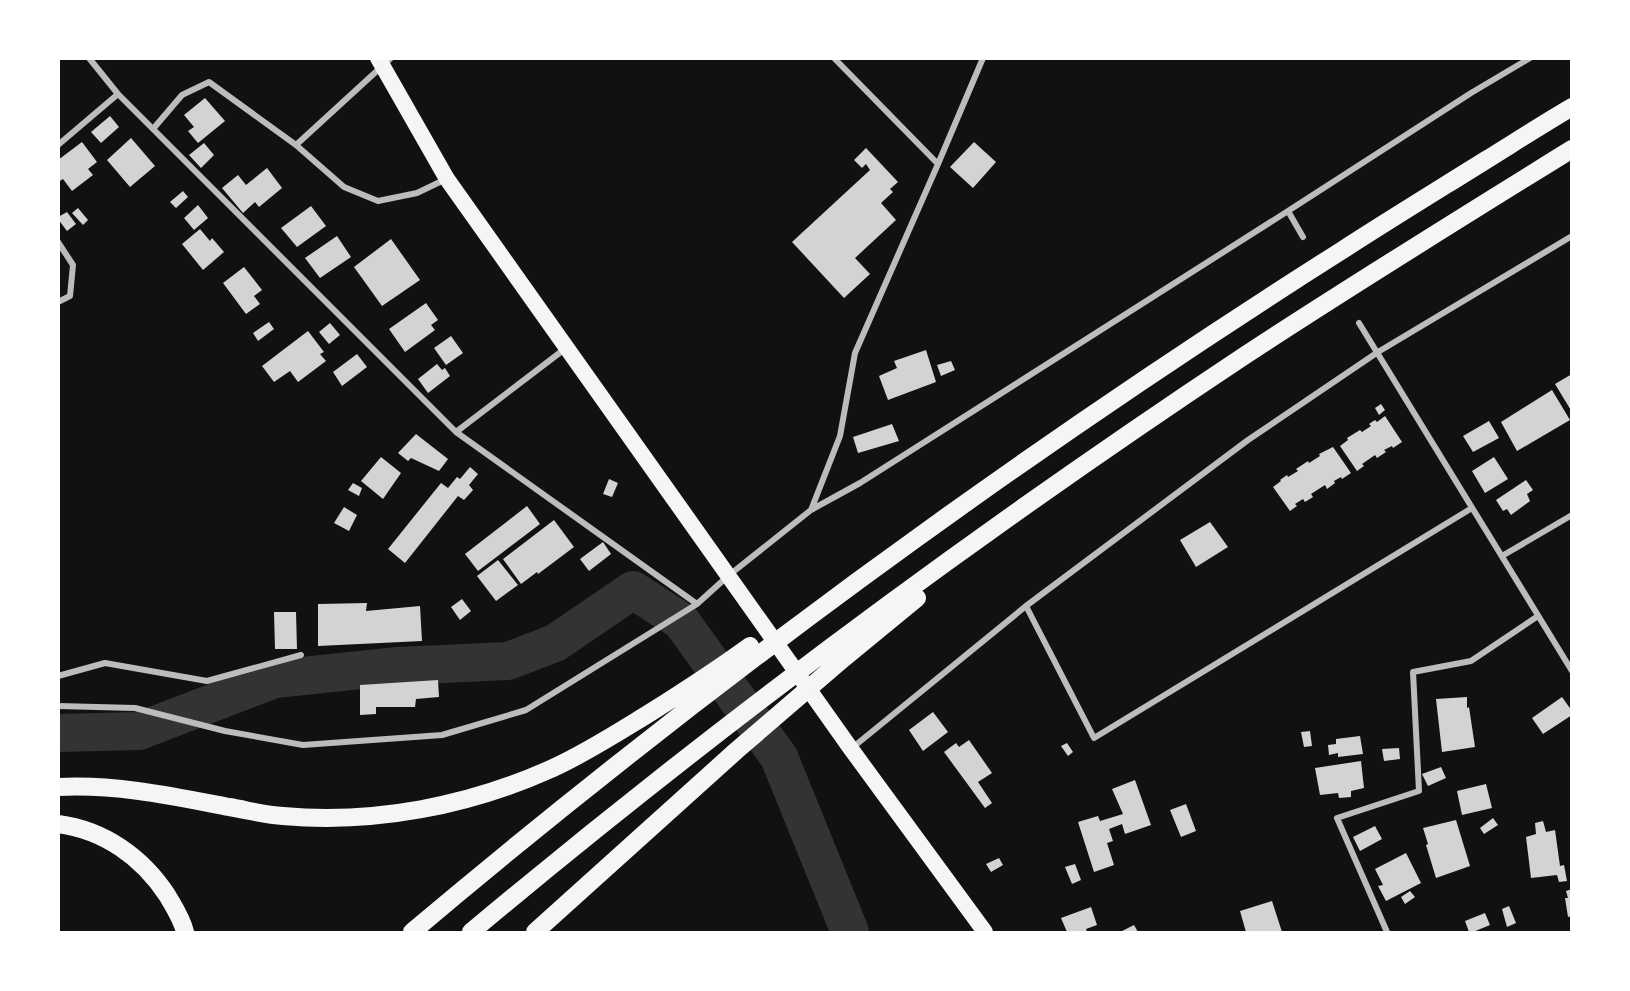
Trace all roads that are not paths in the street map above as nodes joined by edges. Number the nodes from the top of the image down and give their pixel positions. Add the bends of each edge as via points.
1 (89, 58) edge
2 (834, 58) edge
3 (983, 58) edge
4 (1530, 58) edge
5 (384, 61) edge
6 (118, 94) junction
7 (1572, 107) edge
8 (153, 129) junction
9 (296, 145) junction
10 (58, 146) edge
11 (1572, 149) edge
12 (938, 164) junction
13 (447, 179) junction
14 (1287, 212) junction
15 (1572, 236) edge
16 (1303, 237) dead end
17 (58, 242) edge
18 (58, 302) edge
19 (1359, 323) dead end
20 (566, 348) junction
21 (1378, 352) junction
22 (456, 432) junction
23 (1472, 508) junction
24 (811, 510) junction
25 (1572, 515) edge
26 (1502, 556) junction
27 (728, 576) junction
28 (697, 604) junction
29 (1026, 606) junction
30 (1538, 616) junction
31 (839, 651) junction
32 (301, 655) dead end
33 (1572, 671) edge
34 (58, 676) edge
35 (688, 698) junction
36 (58, 706) edge
37 (851, 749) junction
38 (58, 787) edge
39 (58, 824) edge
40 (185, 933) edge
41 (412, 933) edge
42 (471, 933) edge
43 (536, 933) edge
44 (985, 933) edge
45 (1388, 933) edge

1 - 6 street
2 - 12 street
3 - 12 street
4 - 14 street
5 - 9 street
5 - 13 highway
6 - 8 street
6 - 10 street
7 - 35 highway via 994,473 808,611 735,657
8 - 9 street via 182,95 209,82
8 - 22 street
9 - 13 street via 344,187 378,201 417,193
11 - 31 highway via 1396,258 1102,452
12 - 24 street via 855,353 840,436
13 - 20 highway
14 - 16 street
14 - 24 street
15 - 21 street
17 - 18 street via 73,265 70,296
19 - 21 street
20 - 22 street
20 - 27 highway
21 - 23 street
21 - 29 street via 1248,440
22 - 28 street
23 - 26 street
23 - 29 street via 1094,738
24 - 27 street
25 - 26 street
26 - 30 street
27 - 28 street
27 - 37 highway
28 - 36 street via 526,710 442,735 303,745 225,731 135,708
29 - 37 street
30 - 33 street
30 - 45 street via 1471,661 1413,672 1419,791 1337,818
31 - 42 highway via 718,733
31 - 43 highway
32 - 34 street via 207,681 105,663
35 - 38 highway via 553,768 474,797 393,814 281,816 124,788
35 - 41 highway
37 - 44 highway
39 - 40 highway via 104,837 126,850 160,886

